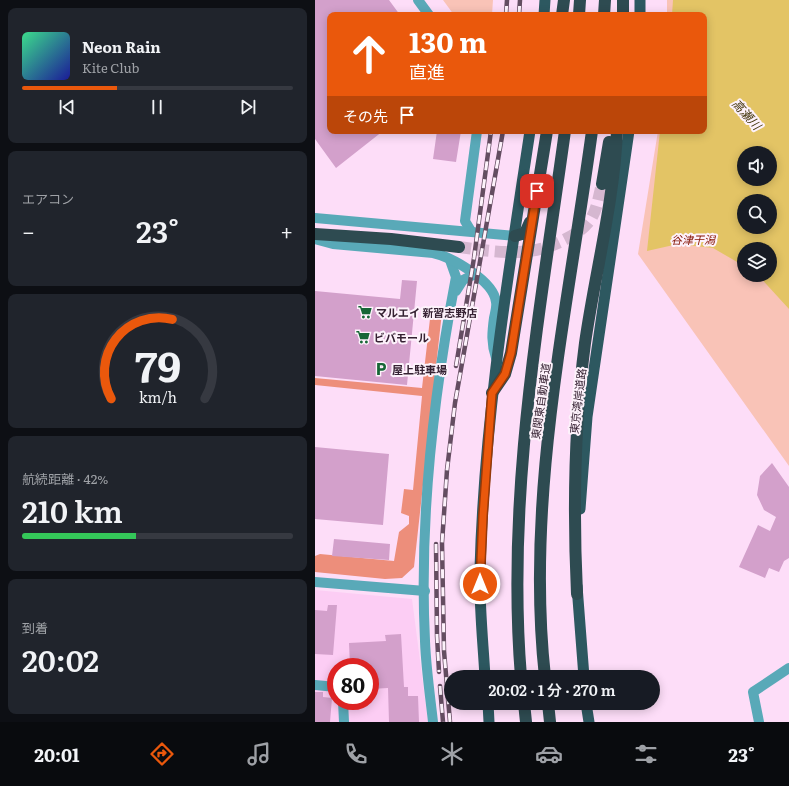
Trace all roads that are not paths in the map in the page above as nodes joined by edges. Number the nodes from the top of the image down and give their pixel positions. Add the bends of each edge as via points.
1 (418, 0) edge
2 (545, 0) edge
3 (564, 0) edge
4 (580, 0) edge
5 (605, 0) edge
6 (623, 0) edge
7 (640, 0) edge
8 (427, 12) edge
9 (544, 12) edge
10 (563, 12) edge
11 (579, 12) edge
12 (604, 12) edge
13 (623, 12) edge
14 (639, 12) edge
15 (477, 134) edge
16 (530, 134) edge
17 (546, 134) edge
18 (565, 134) edge
19 (592, 134) edge
20 (610, 134) edge
21 (617, 134) edge
22 (629, 134) edge
23 (602, 184) tunnel mouth
24 (534, 206) junction
25 (466, 211) junction
26 (315, 218) edge
27 (446, 230) junction
28 (471, 231) junction
29 (315, 234) edge
30 (515, 236) junction
31 (315, 239) edge
32 (459, 247) tunnel mouth
33 (450, 260) junction
34 (475, 274) junction
35 (452, 302) junction
36 (496, 358) junction
37 (492, 393) junction
38 (315, 582) edge
39 (425, 591) junction
40 (577, 594) junction
41 (789, 668) edge
42 (485, 670) edge
43 (521, 670) edge
44 (544, 670) edge
45 (583, 670) edge
46 (315, 685) edge
47 (327, 686) edge
48 (343, 710) edge
49 (488, 710) edge
50 (525, 710) edge
51 (549, 710) edge
52 (587, 710) edge
53 (344, 722) edge
54 (433, 722) edge
55 (489, 722) edge
56 (526, 722) edge
57 (550, 722) edge
58 (589, 722) edge
59 (759, 722) edge

1 - 8 street
2 - 9 highway
3 - 10 highway
4 - 11 highway
5 - 12 highway
6 - 13 highway
7 - 14 highway
15 - 25 street
16 - 30 highway
17 - 24 highway
18 - 43 highway, 東関東自動車道 via 525,431 519,498 517,590
19 - 44 highway, 東関東自動車道 via 547,443 541,514 541,628
20 - 23 highway
21 - 40 highway via 611,187 585,343 577,418 574,496
22 - 40 highway, 東京湾岸道路 via 587,417
24 - 30 highway via 527,231
24 - 37 highway via 511,353 505,374
25 - 27 street via 461,223
25 - 28 street via 466,224
26 - 27 street
27 - 28 street
28 - 30 street
29 - 32 highway
30 - 36 highway
31 - 33 street via 333,244 433,253
33 - 34 street
33 - 35 street via 456,277
34 - 35 street via 459,283
34 - 36 street via 495,295 497,304 492,344
35 - 39 street via 435,401 425,508
36 - 37 highway
37 - 42 highway via 480,570
38 - 39 street
39 - 54 street via 425,641
40 - 45 highway, 東京湾岸道路
41 - 59 street via 753,692
46 - 47 street
48 - 53 street
49 - 55 highway
50 - 56 highway
51 - 57 highway
52 - 58 highway

